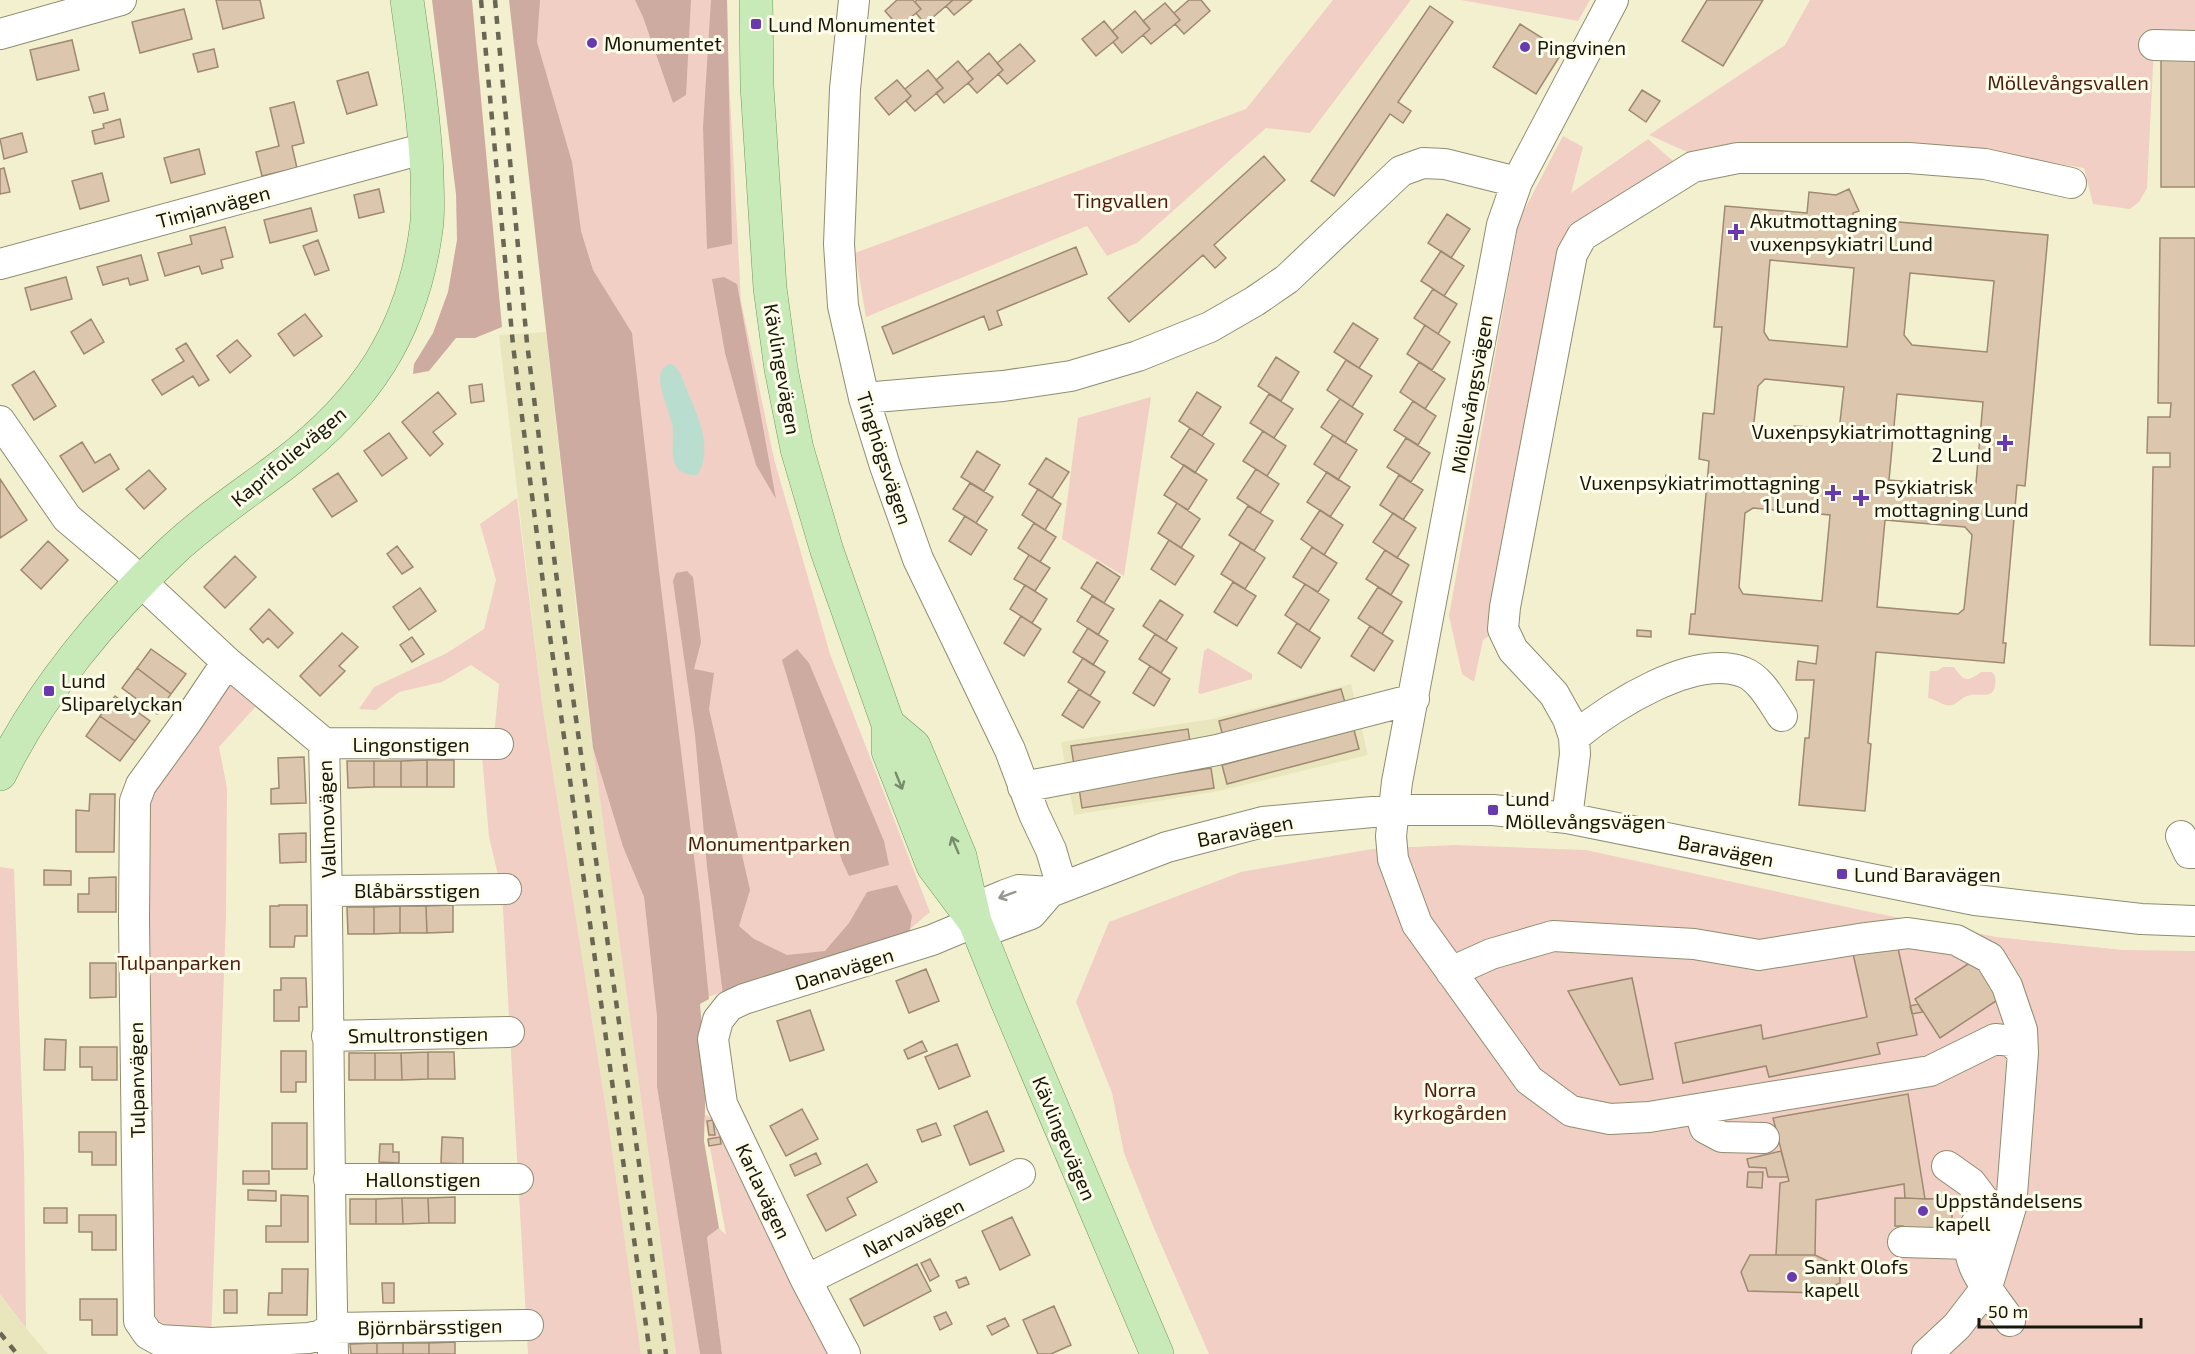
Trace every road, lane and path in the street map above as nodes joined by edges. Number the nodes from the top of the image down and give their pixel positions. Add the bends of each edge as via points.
1 (121, 0) edge
2 (407, 0) edge
3 (756, 0) edge
4 (854, 0) edge
5 (1612, 0) edge
6 (0, 34) edge
7 (2154, 45) dead end
8 (2195, 46) edge
9 (426, 148) junction
10 (1518, 182) junction
11 (2071, 183) dead end
12 (0, 264) edge
13 (864, 398) junction
14 (0, 421) edge
15 (141, 582) junction
16 (227, 662) junction
17 (1414, 699) junction
18 (1782, 716) dead end
19 (1574, 737) junction
20 (324, 743) junction
21 (498, 744) dead end
22 (4, 754) edge
23 (1023, 787) junction
24 (1394, 810) junction
25 (1567, 818) junction
26 (506, 889) dead end
27 (1056, 889) junction
28 (328, 891) junction
29 (2195, 921) edge
30 (975, 922) junction
31 (1451, 972) junction
32 (718, 1020) joint
33 (509, 1032) dead end
34 (327, 1036) junction
35 (2023, 1053) junction
36 (1699, 1109) junction
37 (1764, 1138) dead end
38 (1947, 1166) dead end
39 (1020, 1174) dead end
40 (329, 1179) junction
41 (518, 1179) dead end
42 (2008, 1217) junction
43 (1903, 1242) dead end
44 (1969, 1244) junction
45 (806, 1280) junction
46 (1987, 1287) junction
47 (2010, 1321) dead end
48 (528, 1325) dead end
49 (333, 1341) edge
50 (845, 1354) edge
51 (1157, 1354) edge
52 (1927, 1354) edge

1 - 6 street
2 - 9 main road, Kaprifolievägen
3 - 30 main road, Kävlingevägen via 768,264 781,369 797,449 827,551 888,724 914,746 960,856
4 - 13 street, Tinghögsvägen via 845,89 839,244 843,306
5 - 10 street, Möllevångsvägen
7 - 8 street
9 - 12 street, Timjanvägen
9 - 15 main road, Kaprifolievägen via 427,229 407,307 382,363 352,403 323,431 173,549
10 - 13 street via 1463,167 1423,163 1401,171 1287,279 1210,327 1138,356 1071,376
10 - 17 street, Möllevångsvägen via 1502,225
11 - 19 street via 1974,163 1909,158 1738,158 1694,166 1582,236 1572,254 1503,629 1513,650 1554,694
13 - 23 street, Tinghögsvägen via 918,559 1010,750
14 - 15 street, Vallmovägen via 67,518
15 - 16 street, Vallmovägen
15 - 22 main road, Kaprifolievägen via 82,647
16 - 20 street, Vallmovägen
16 - 49 street, Tulpanvägen via 141,784 135,801 140,1321 148,1334 159,1341 211,1343 321,1335
17 - 23 street via 1217,750
17 - 24 street, Möllevångsvägen
18 - 19 street via 1760,685 1744,672 1701,669 1655,685 1602,715
19 - 25 street
20 - 21 street, Lingonstigen
20 - 28 street, Vallmovägen
23 - 27 street, Tinghögsvägen via 1051,850
24 - 25 street, Baravägen via 1493,810
24 - 27 street, Baravägen via 1263,822 1167,847
24 - 31 street, Möllevångsvägen via 1393,859 1417,924
25 - 29 street, Baravägen via 1974,900 2141,919
26 - 28 street, Blåbärsstigen
27 - 30 street, Baravägen via 1031,914 996,927
28 - 34 street, Vallmovägen
30 - 32 street, Danavägen via 932,940 744,999 729,1006
30 - 51 main road, Kävlingevägen
31 - 35 street via 1491,954 1553,936 1694,945 1759,955 1908,933 1956,940 1990,958 2007,986 2022,1030
31 - 36 street, Möllevångsvägen via 1529,1080 1571,1111 1610,1119
32 - 45 street, Karlavägen via 713,1039 722,1104
33 - 34 street, Smultronstigen
34 - 40 street, Vallmovägen
35 - 36 street, Möllevångsvägen via 2011,1041 1995,1039 1930,1071
35 - 42 street
36 - 37 street via 1706,1128 1722,1137
38 - 42 street via 1971,1183 1989,1207
39 - 45 street, Narvavägen
40 - 41 street, Hallonstigen
40 - 49 street, Vallmovägen
42 - 44 street via 1976,1224
42 - 46 street
43 - 44 street
44 - 46 street via 1975,1270
45 - 50 street, Karlavägen
46 - 47 street
46 - 52 street via 1958,1326
48 - 49 street, Björnbärsstigen

